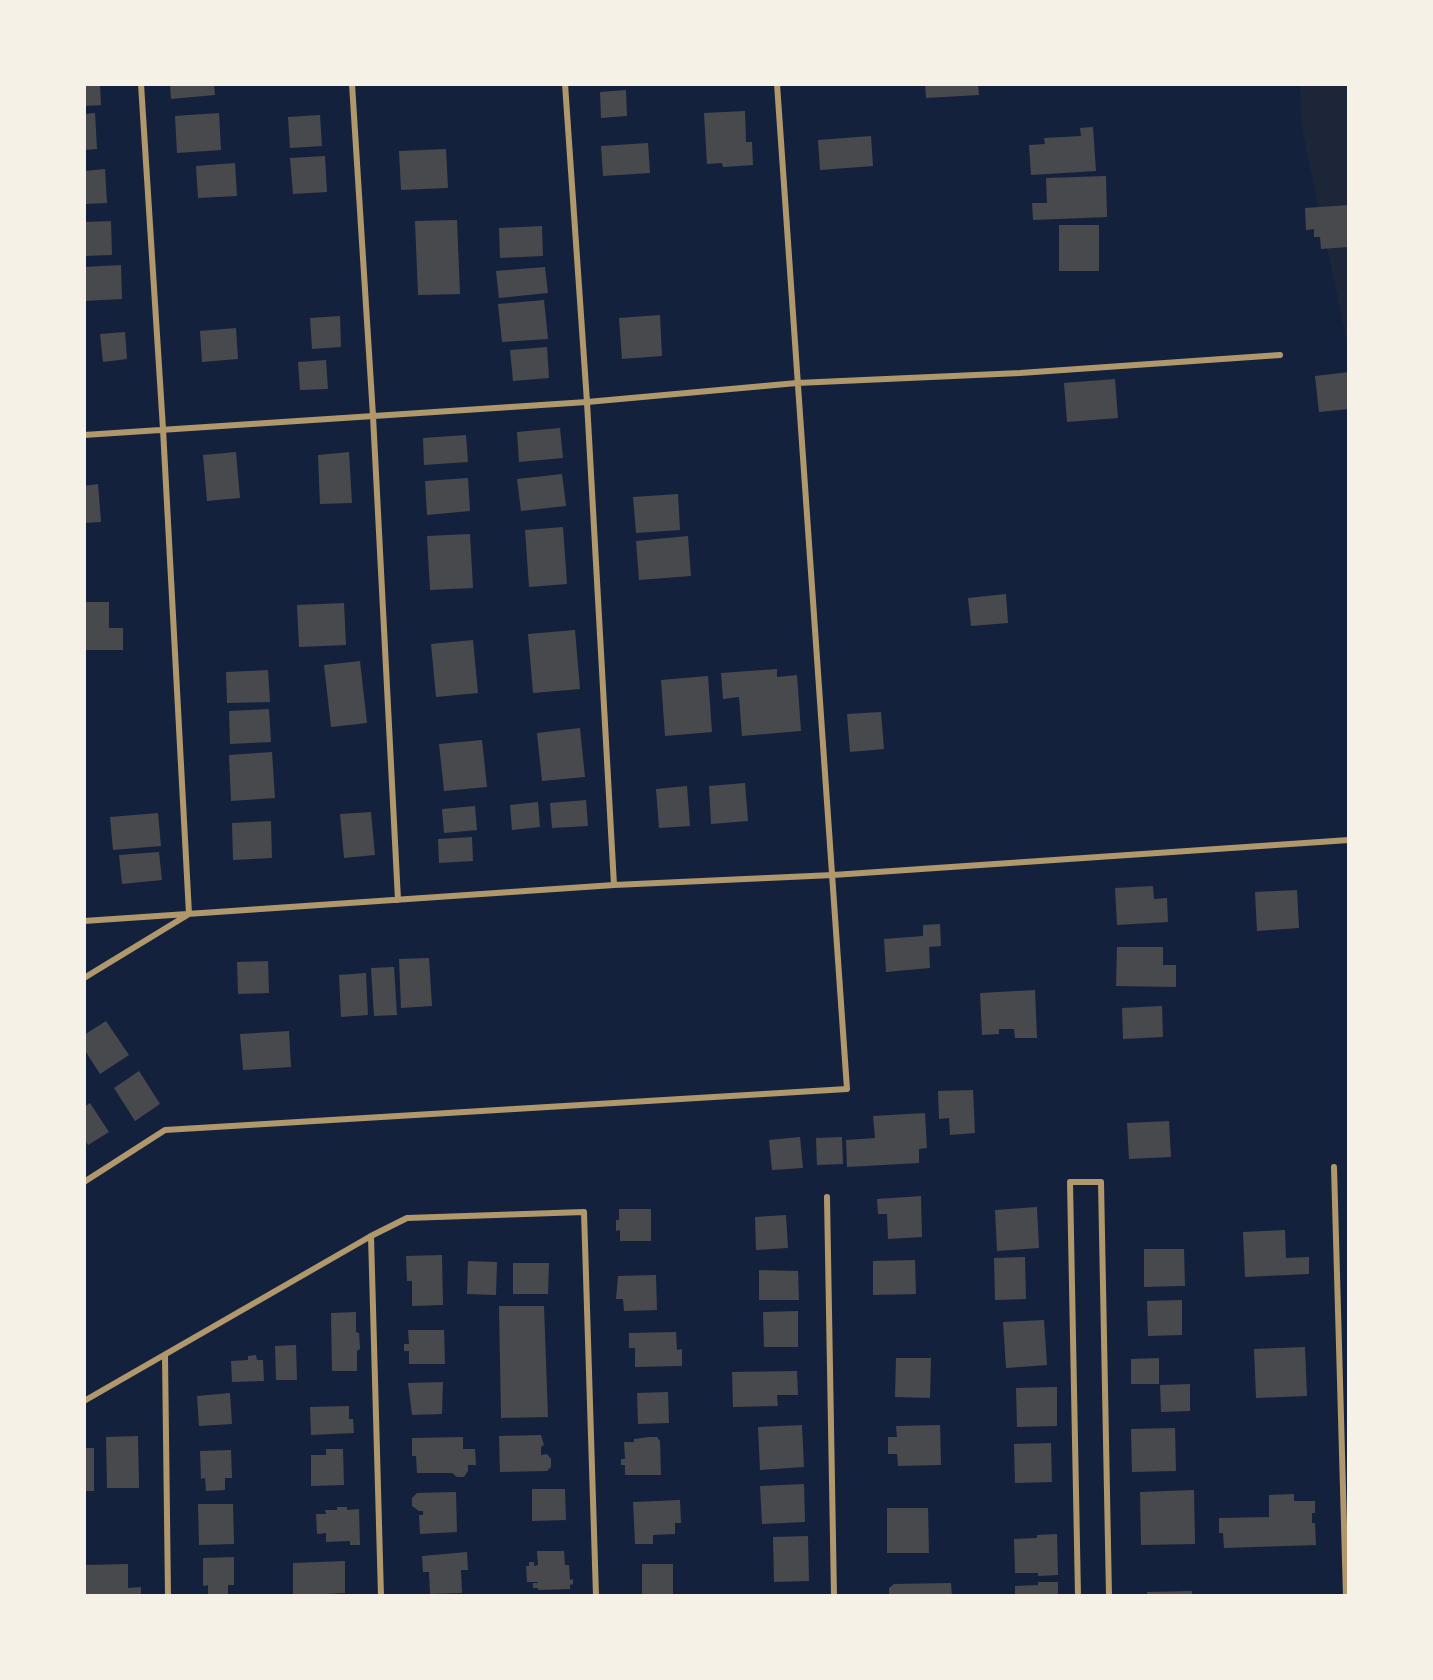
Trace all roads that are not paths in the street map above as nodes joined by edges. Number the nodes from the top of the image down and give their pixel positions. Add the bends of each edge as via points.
1 (141, 84) edge
2 (352, 84) edge
3 (565, 84) edge
4 (777, 84) edge
5 (1280, 355) dead end
6 (797, 384) junction
7 (587, 402) junction
8 (373, 416) junction
9 (163, 429) junction
10 (84, 435) edge
11 (1349, 840) edge
12 (833, 875) junction
13 (614, 885) junction
14 (398, 900) junction
15 (189, 914) junction
16 (84, 921) edge
17 (84, 978) edge
18 (1334, 1167) dead end
19 (84, 1182) edge
20 (827, 1197) dead end
21 (371, 1236) junction
22 (165, 1356) junction
23 (84, 1401) edge
24 (168, 1596) edge
25 (381, 1596) edge
26 (596, 1596) edge
27 (834, 1596) edge
28 (1078, 1596) edge
29 (1109, 1596) edge
30 (1346, 1596) edge

1 - 9 street
2 - 8 street
3 - 7 street
4 - 6 street
5 - 6 street
6 - 7 street
6 - 12 street
7 - 8 street
7 - 13 street
8 - 9 street
8 - 14 street
9 - 10 street
9 - 15 street
11 - 12 street
12 - 13 street
12 - 19 street via 847,1089 165,1130
13 - 14 street
14 - 15 street
15 - 16 street
15 - 17 street
18 - 30 street
20 - 27 street
21 - 22 street
21 - 25 street
21 - 26 street via 407,1218 584,1212
22 - 23 street
22 - 24 street
28 - 29 street via 1070,1182 1101,1182

